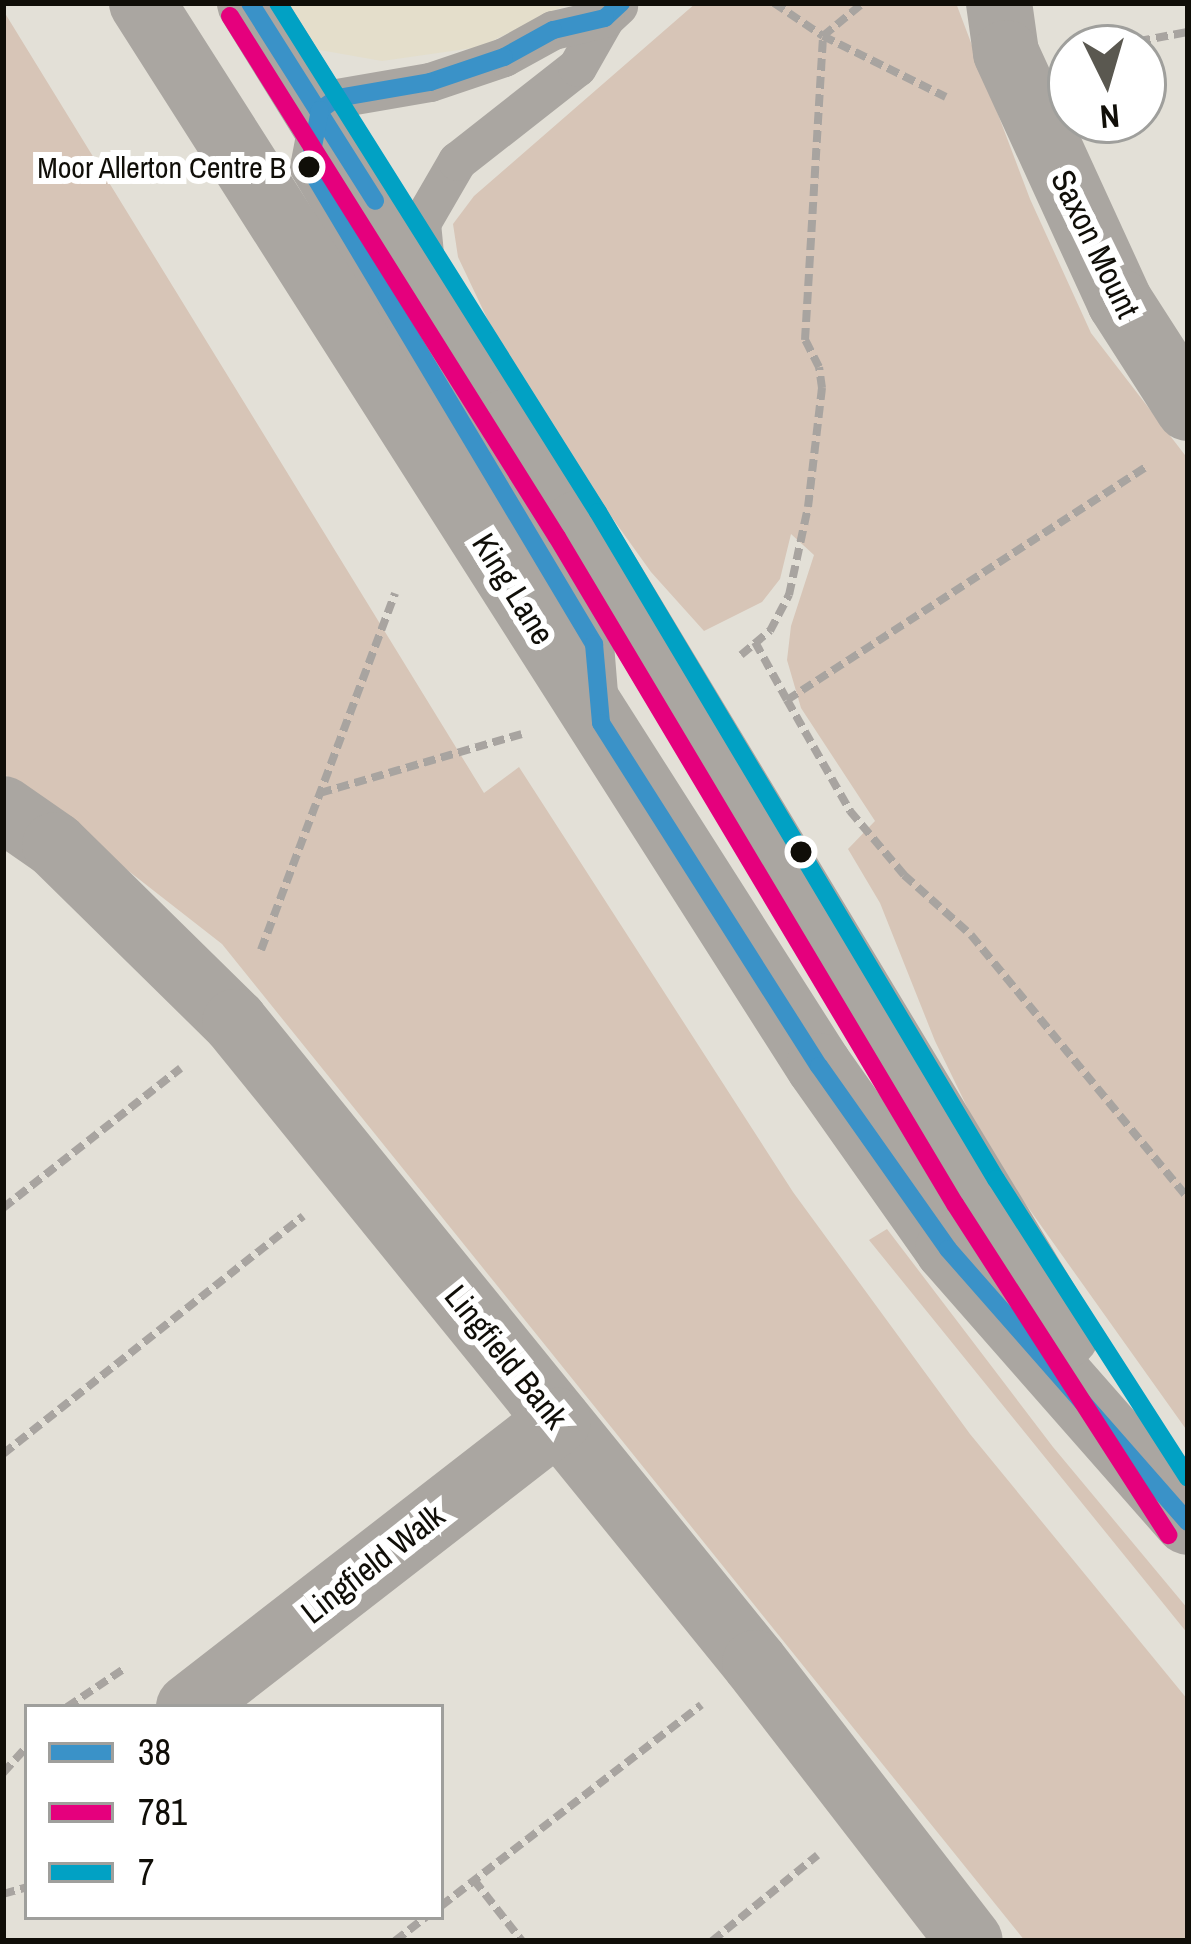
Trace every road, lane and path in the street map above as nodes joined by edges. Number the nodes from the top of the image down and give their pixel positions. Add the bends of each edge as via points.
1 (142, 3) edge
2 (250, 3) edge
3 (774, 3) edge
4 (862, 3) edge
5 (999, 3) edge
6 (613, 10) edge
7 (824, 36) junction
8 (320, 110) junction
9 (1049, 148) junction
10 (428, 291) junction
11 (1171, 435) edge
12 (755, 642) junction
13 (740, 656) dead end
14 (787, 700) junction
15 (601, 723) junction
16 (3, 809) edge
17 (357, 1173) junction
18 (1188, 1198) edge
19 (558, 1421) junction
20 (3, 1454) edge
21 (1179, 1510) edge
22 (755, 1664) junction
23 (193, 1704) edge
24 (24, 1750) edge
25 (3, 1773) edge
26 (870, 1813) junction
27 (474, 1880) junction
28 (444, 1904) edge
29 (422, 1920) edge
30 (395, 1941) edge
31 (522, 1941) edge
32 (712, 1941) edge
33 (970, 1941) edge

1 - 15 street, King Lane
2 - 8 street, King Lane
3 - 7 path
4 - 7 path
5 - 9 street, Saxon Mount via 1006,53
6 - 8 lane via 430,82 337,98
6 - 10 lane via 577,67 457,161 421,224
7 - 9 path
7 - 12 path via 805,340 820,367 817,438 788,595
8 - 10 street, King Lane
8 - 15 lane via 309,167 594,644
9 - 11 street, Saxon Mount
10 - 21 street, King Lane via 577,524 976,1192
11 - 14 path
12 - 13 path
12 - 14 path
14 - 18 path via 850,811 904,875 971,934
15 - 21 street, King Lane via 819,1066 947,1249
16 - 17 street, Lingfield Bank via 56,845 149,932 235,1022
17 - 19 street, Lingfield Bank
17 - 20 path
19 - 22 street, Lingfield Bank
19 - 23 street, Lingfield Walk
22 - 26 street, Lingfield Bank
22 - 27 path
24 - 25 path
26 - 32 path
26 - 33 street, Lingfield Bank
27 - 28 path
27 - 31 path
29 - 30 path

